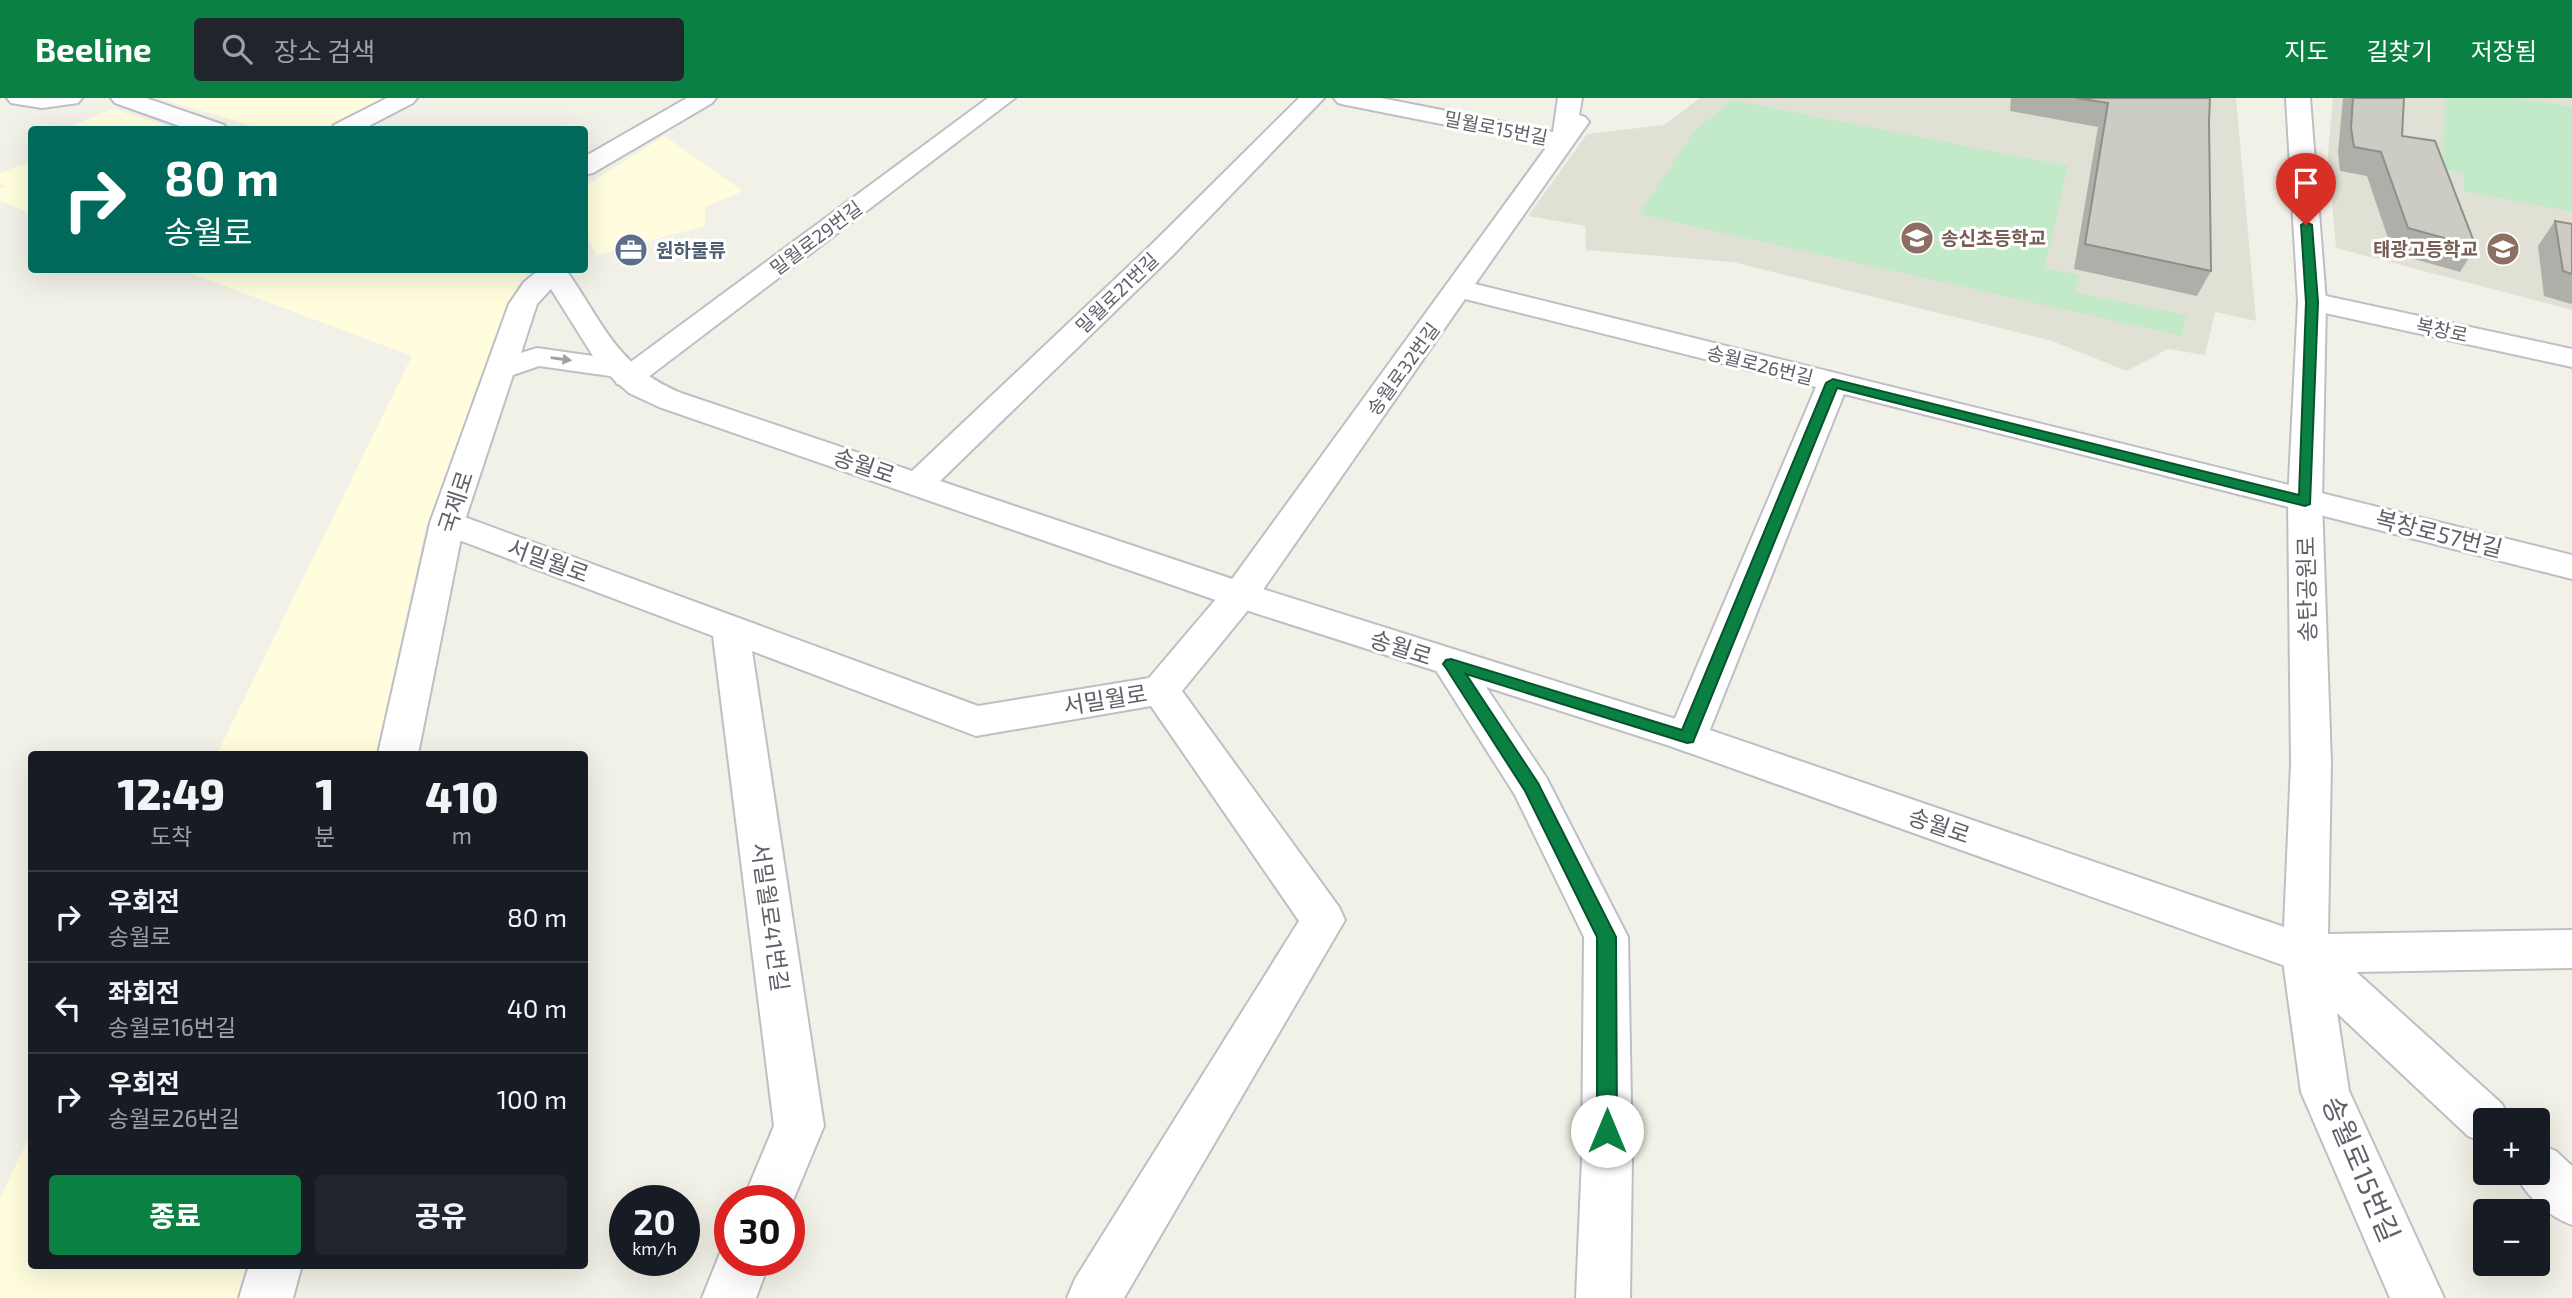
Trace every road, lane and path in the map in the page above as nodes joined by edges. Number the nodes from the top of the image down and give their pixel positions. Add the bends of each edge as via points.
1 (19, 98) edge
2 (70, 98) edge
3 (122, 98) edge
4 (405, 98) edge
5 (704, 98) edge
6 (1003, 98) edge
7 (1312, 98) edge
8 (1346, 98) edge
9 (1570, 98) edge
10 (1595, 98) edge
11 (2298, 98) edge
12 (204, 126) edge
13 (350, 126) edge
14 (1563, 141) junction
15 (588, 166) edge
16 (551, 273) edge
17 (554, 273) edge
18 (1460, 289) junction
19 (2312, 302) junction
20 (2572, 358) edge
21 (502, 369) junction
22 (625, 373) junction
23 (1833, 383) junction
24 (918, 484) junction
25 (2305, 501) junction
26 (447, 523) junction
27 (2572, 567) edge
28 (1240, 595) junction
29 (730, 629) junction
30 (1451, 664) junction
31 (1161, 690) junction
32 (1687, 737) junction
33 (399, 751) edge
34 (2572, 949) edge
35 (2305, 954) junction
36 (2473, 1109) edge
37 (2550, 1179) edge
38 (774, 1185) edge
39 (2572, 1200) edge
40 (275, 1269) edge
41 (738, 1276) edge
42 (266, 1298) edge
43 (729, 1298) edge
44 (1094, 1298) edge
45 (1603, 1298) edge
46 (2417, 1298) edge

1 - 2 street
3 - 12 street
4 - 13 street
5 - 15 street
6 - 22 street, 밀월로29번길
7 - 24 street, 밀월로21번길 via 1161,251
8 - 14 street, 밀월로15번길
9 - 14 street, 밀월로15번길
10 - 14 street, 밀월로15번길
11 - 19 street, 송탄공원로
14 - 18 street, 송월로32번길
16 - 21 street, 국제로 via 527,297
17 - 22 street, 송월로 via 588,328
18 - 23 street, 송월로26번길
18 - 28 street, 송월로32번길
19 - 20 street, 복창로
19 - 25 street, 송탄공원로
21 -> 22 street via 537,357
21 - 26 street, 국제로
22 - 24 street, 송월로 via 670,400
23 - 25 street, 송월로26번길
23 - 32 street
24 - 28 street, 송월로
25 - 27 street, 복창로57번길
25 - 35 street, 송탄공원로 via 2311,763
26 - 29 street, 서밀월로
26 - 33 street, 국제로
28 - 30 street, 송월로
28 - 31 street, 송월로32번길
29 - 31 street, 서밀월로 via 976,721
29 - 38 street, 서밀월로41번길 via 799,1126
30 - 32 street, 송월로
30 - 45 street via 1532,788 1606,937
31 - 44 street, 서밀월로 via 1323,920
32 - 35 street, 송월로
34 - 35 street
35 - 36 street, 송월로
35 - 46 street, 송월로15번길 via 2325,1092
37 - 39 street
40 - 42 street
41 - 43 street

